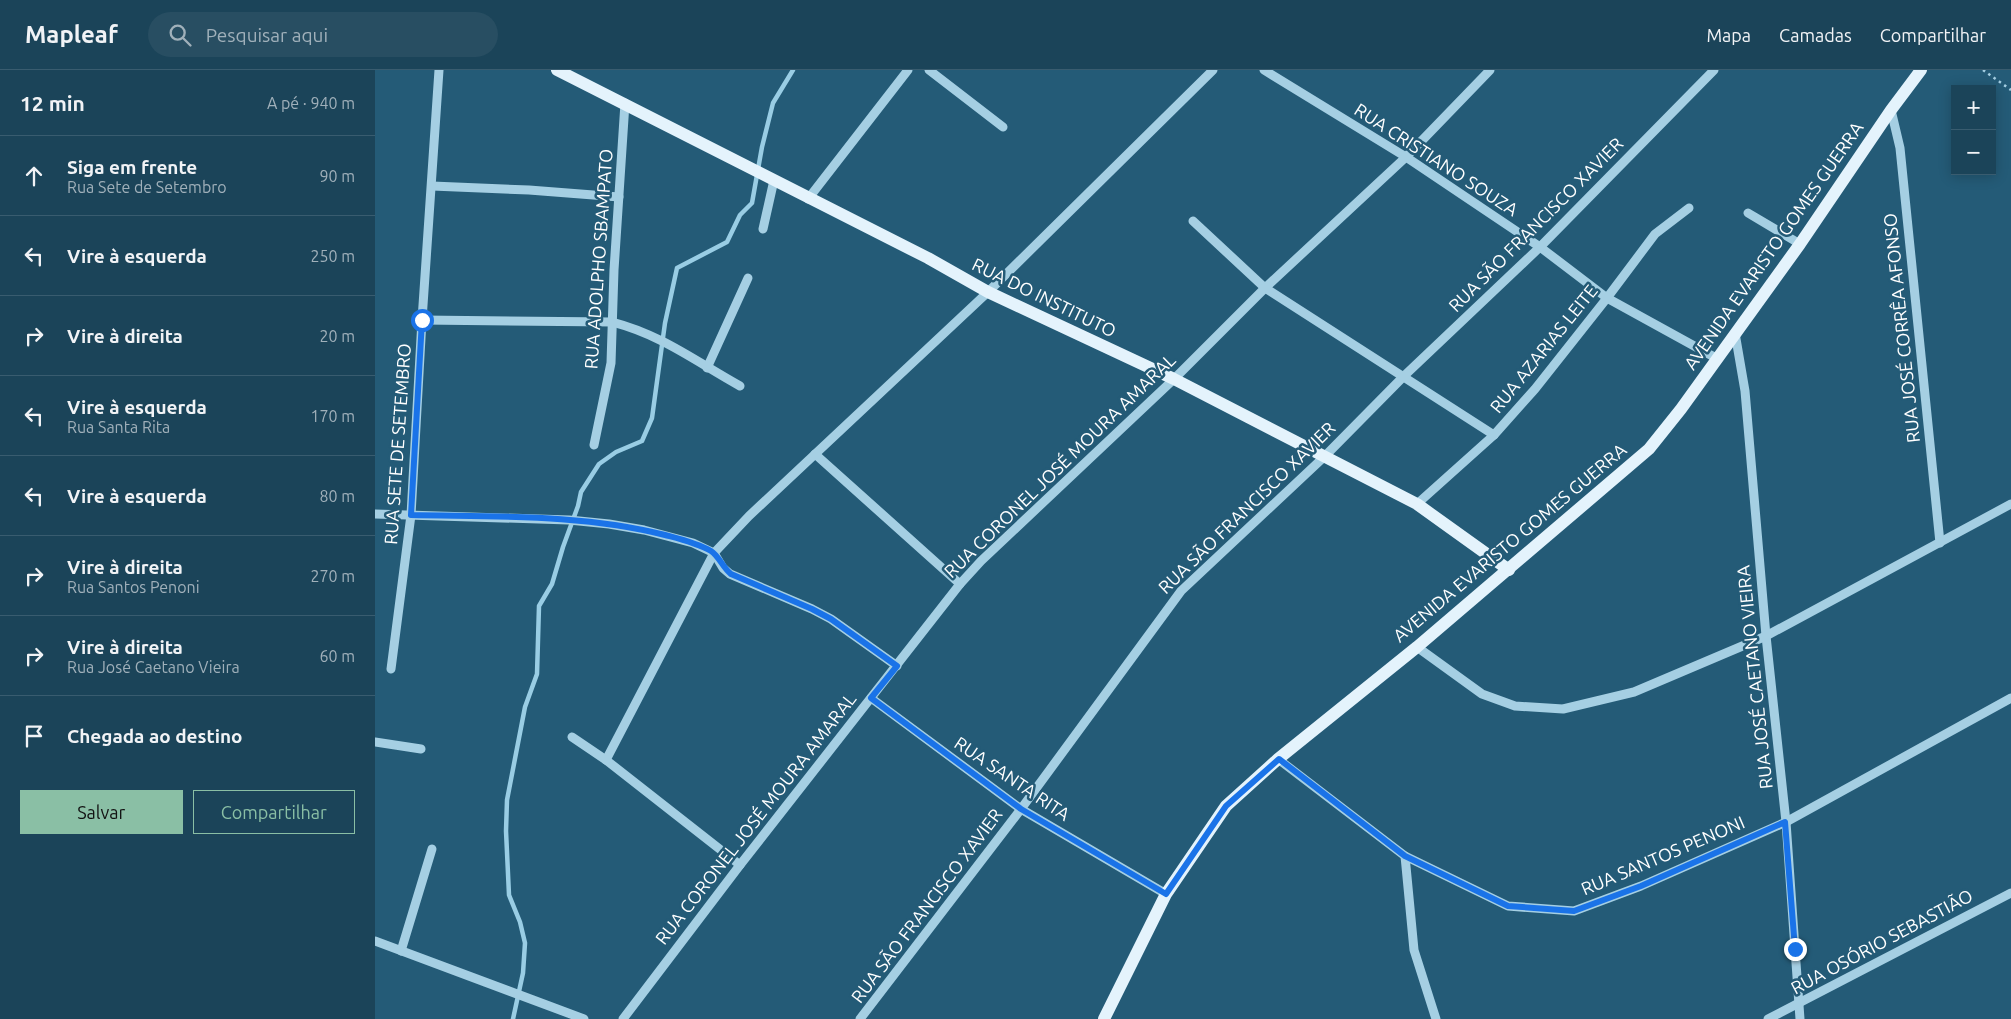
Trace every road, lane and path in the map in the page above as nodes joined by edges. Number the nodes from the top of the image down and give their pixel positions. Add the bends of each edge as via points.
1 (439, 70) edge
2 (557, 70) edge
3 (908, 70) edge
4 (929, 70) edge
5 (1213, 70) edge
6 (1264, 70) edge
7 (1490, 70) edge
8 (1714, 70) edge
9 (1921, 70) edge
10 (1983, 70) edge
11 (2011, 90) edge
12 (625, 103) junction
13 (1891, 110) junction
14 (1003, 127) dead end
15 (1406, 157) junction
16 (773, 180) junction
17 (431, 186) junction
18 (619, 197) junction
19 (808, 199) junction
20 (1689, 208) dead end
21 (1748, 213) dead end
22 (1193, 221) dead end
23 (763, 229) dead end
24 (1800, 244) junction
25 (1540, 247) junction
26 (748, 278) dead end
27 (1265, 288) junction
28 (988, 292) junction
29 (1607, 298) junction
30 (422, 320) junction
31 (611, 322) junction
32 (1735, 333) junction
33 (1716, 358) junction
34 (707, 368) junction
35 (1404, 376) junction
36 (1174, 379) junction
37 (740, 386) dead end
38 (1494, 435) junction
39 (594, 445) dead end
40 (815, 454) junction
41 (1325, 456) junction
42 (1417, 504) junction
43 (2011, 504) edge
44 (375, 514) edge
45 (411, 515) junction
46 (1940, 543) junction
47 (714, 553) junction
48 (1509, 570) junction
49 (961, 584) junction
50 (1766, 636) junction
51 (1417, 647) junction
52 (897, 666) junction
53 (391, 669) dead end
54 (871, 698) junction
55 (2011, 698) edge
56 (572, 736) dead end
57 (375, 742) edge
58 (421, 749) dead end
59 (1279, 759) junction
60 (606, 760) junction
61 (1021, 809) junction
62 (1785, 822) junction
63 (432, 849) dead end
64 (1405, 856) junction
65 (741, 864) junction
66 (2011, 893) edge
67 (1166, 894) junction
68 (375, 941) edge
69 (401, 951) junction
70 (1799, 1004) junction
71 (585, 1019) edge
72 (623, 1019) edge
73 (860, 1019) edge
74 (1104, 1019) edge
75 (1436, 1019) edge
76 (1768, 1019) edge
77 (1800, 1019) edge

1 - 17 street, RUA SETE DE SETEMBRO
2 - 12 main road, RUA DO INSTITUTO
3 - 19 street
4 - 14 street
5 - 28 street
6 - 15 street, RUA CRISTIANO SOUZA
7 - 15 street, RUA CORONEL JOSÉ MOURA AMARAL
8 - 25 street, RUA SÃO FRANCISCO XAVIER
9 - 13 main road, AVENIDA EVARISTO GOMES GUERRA
10 - 11 path
12 - 16 main road, RUA DO INSTITUTO
12 - 18 street, RUA ADOLPHO SBAMPATO
13 - 24 main road, AVENIDA EVARISTO GOMES GUERRA
13 - 46 street, RUA JOSÉ CORRÊA AFONSO via 1900,148
15 - 25 street, RUA CRISTIANO SOUZA
15 - 27 street, RUA CORONEL JOSÉ MOURA AMARAL
16 - 19 main road, RUA DO INSTITUTO
16 - 23 street
17 - 18 street
17 - 30 street, RUA SETE DE SETEMBRO
18 - 31 street, RUA ADOLPHO SBAMPATO
19 - 28 main road, RUA DO INSTITUTO via 928,258
20 - 29 street, RUA AZARIAS LEITE via 1655,234
21 - 24 street
22 - 27 street
24 - 32 main road, AVENIDA EVARISTO GOMES GUERRA
25 - 29 street, RUA CRISTIANO SOUZA
25 - 35 street, RUA SÃO FRANCISCO XAVIER
26 - 34 street
27 - 35 street
27 - 36 street, RUA CORONEL JOSÉ MOURA AMARAL
28 - 36 main road, RUA DO INSTITUTO
28 - 40 street
29 - 33 street, RUA CRISTIANO SOUZA
29 - 38 street, RUA AZARIAS LEITE
30 - 31 street
30 - 45 street, RUA SETE DE SETEMBRO
31 - 34 street via 657,337
31 - 39 street, RUA ADOLPHO SBAMPATO via 611,363
32 - 33 main road, AVENIDA EVARISTO GOMES GUERRA
32 - 50 street, RUA JOSÉ CAETANO VIEIRA via 1745,391
33 - 48 main road, AVENIDA EVARISTO GOMES GUERRA via 1649,448
34 - 37 street
35 - 38 street
35 - 41 street, RUA SÃO FRANCISCO XAVIER
36 - 41 main road, RUA DO INSTITUTO
36 - 49 street, RUA CORONEL JOSÉ MOURA AMARAL via 981,561
38 - 42 street, RUA AZARIAS LEITE
40 - 47 street
40 - 49 street
41 - 42 main road, RUA DO INSTITUTO
41 - 61 street, RUA SÃO FRANCISCO XAVIER via 1181,591
42 - 48 main road, RUA DO INSTITUTO
43 - 46 street
44 - 45 street
45 - 47 street via 609,524 686,541
45 - 53 street, RUA SETE DE SETEMBRO
46 - 50 street
47 - 52 street via 731,574 831,619
47 - 60 street
48 - 51 main road, AVENIDA EVARISTO GOMES GUERRA
49 - 52 street, RUA CORONEL JOSÉ MOURA AMARAL
50 - 51 street via 1635,692 1563,708 1515,706 1482,694
50 - 62 street, RUA JOSÉ CAETANO VIEIRA
51 - 59 main road, AVENIDA EVARISTO GOMES GUERRA
52 - 54 street, RUA CORONEL JOSÉ MOURA AMARAL
54 - 61 street, RUA SANTA RITA
54 - 65 street, RUA CORONEL JOSÉ MOURA AMARAL
55 - 62 street, RUA SANTOS PENONI
56 - 60 street
57 - 58 street
59 - 64 street, RUA SANTOS PENONI
59 - 67 main road, AVENIDA EVARISTO GOMES GUERRA via 1226,806
60 - 65 street
61 - 67 street, RUA SANTA RITA
61 - 73 street, RUA SÃO FRANCISCO XAVIER
62 - 64 street, RUA SANTOS PENONI via 1641,886 1574,911 1508,906
62 - 70 street, RUA JOSÉ CAETANO VIEIRA
63 - 69 street
64 - 75 street via 1414,950
65 - 72 street, RUA CORONEL JOSÉ MOURA AMARAL
66 - 70 street, RUA OSÓRIO SEBASTIÃO
67 - 74 main road, AVENIDA EVARISTO GOMES GUERRA
68 - 69 street
69 - 71 street
70 - 76 street, RUA OSÓRIO SEBASTIÃO
70 - 77 street, RUA JOSÉ CAETANO VIEIRA

